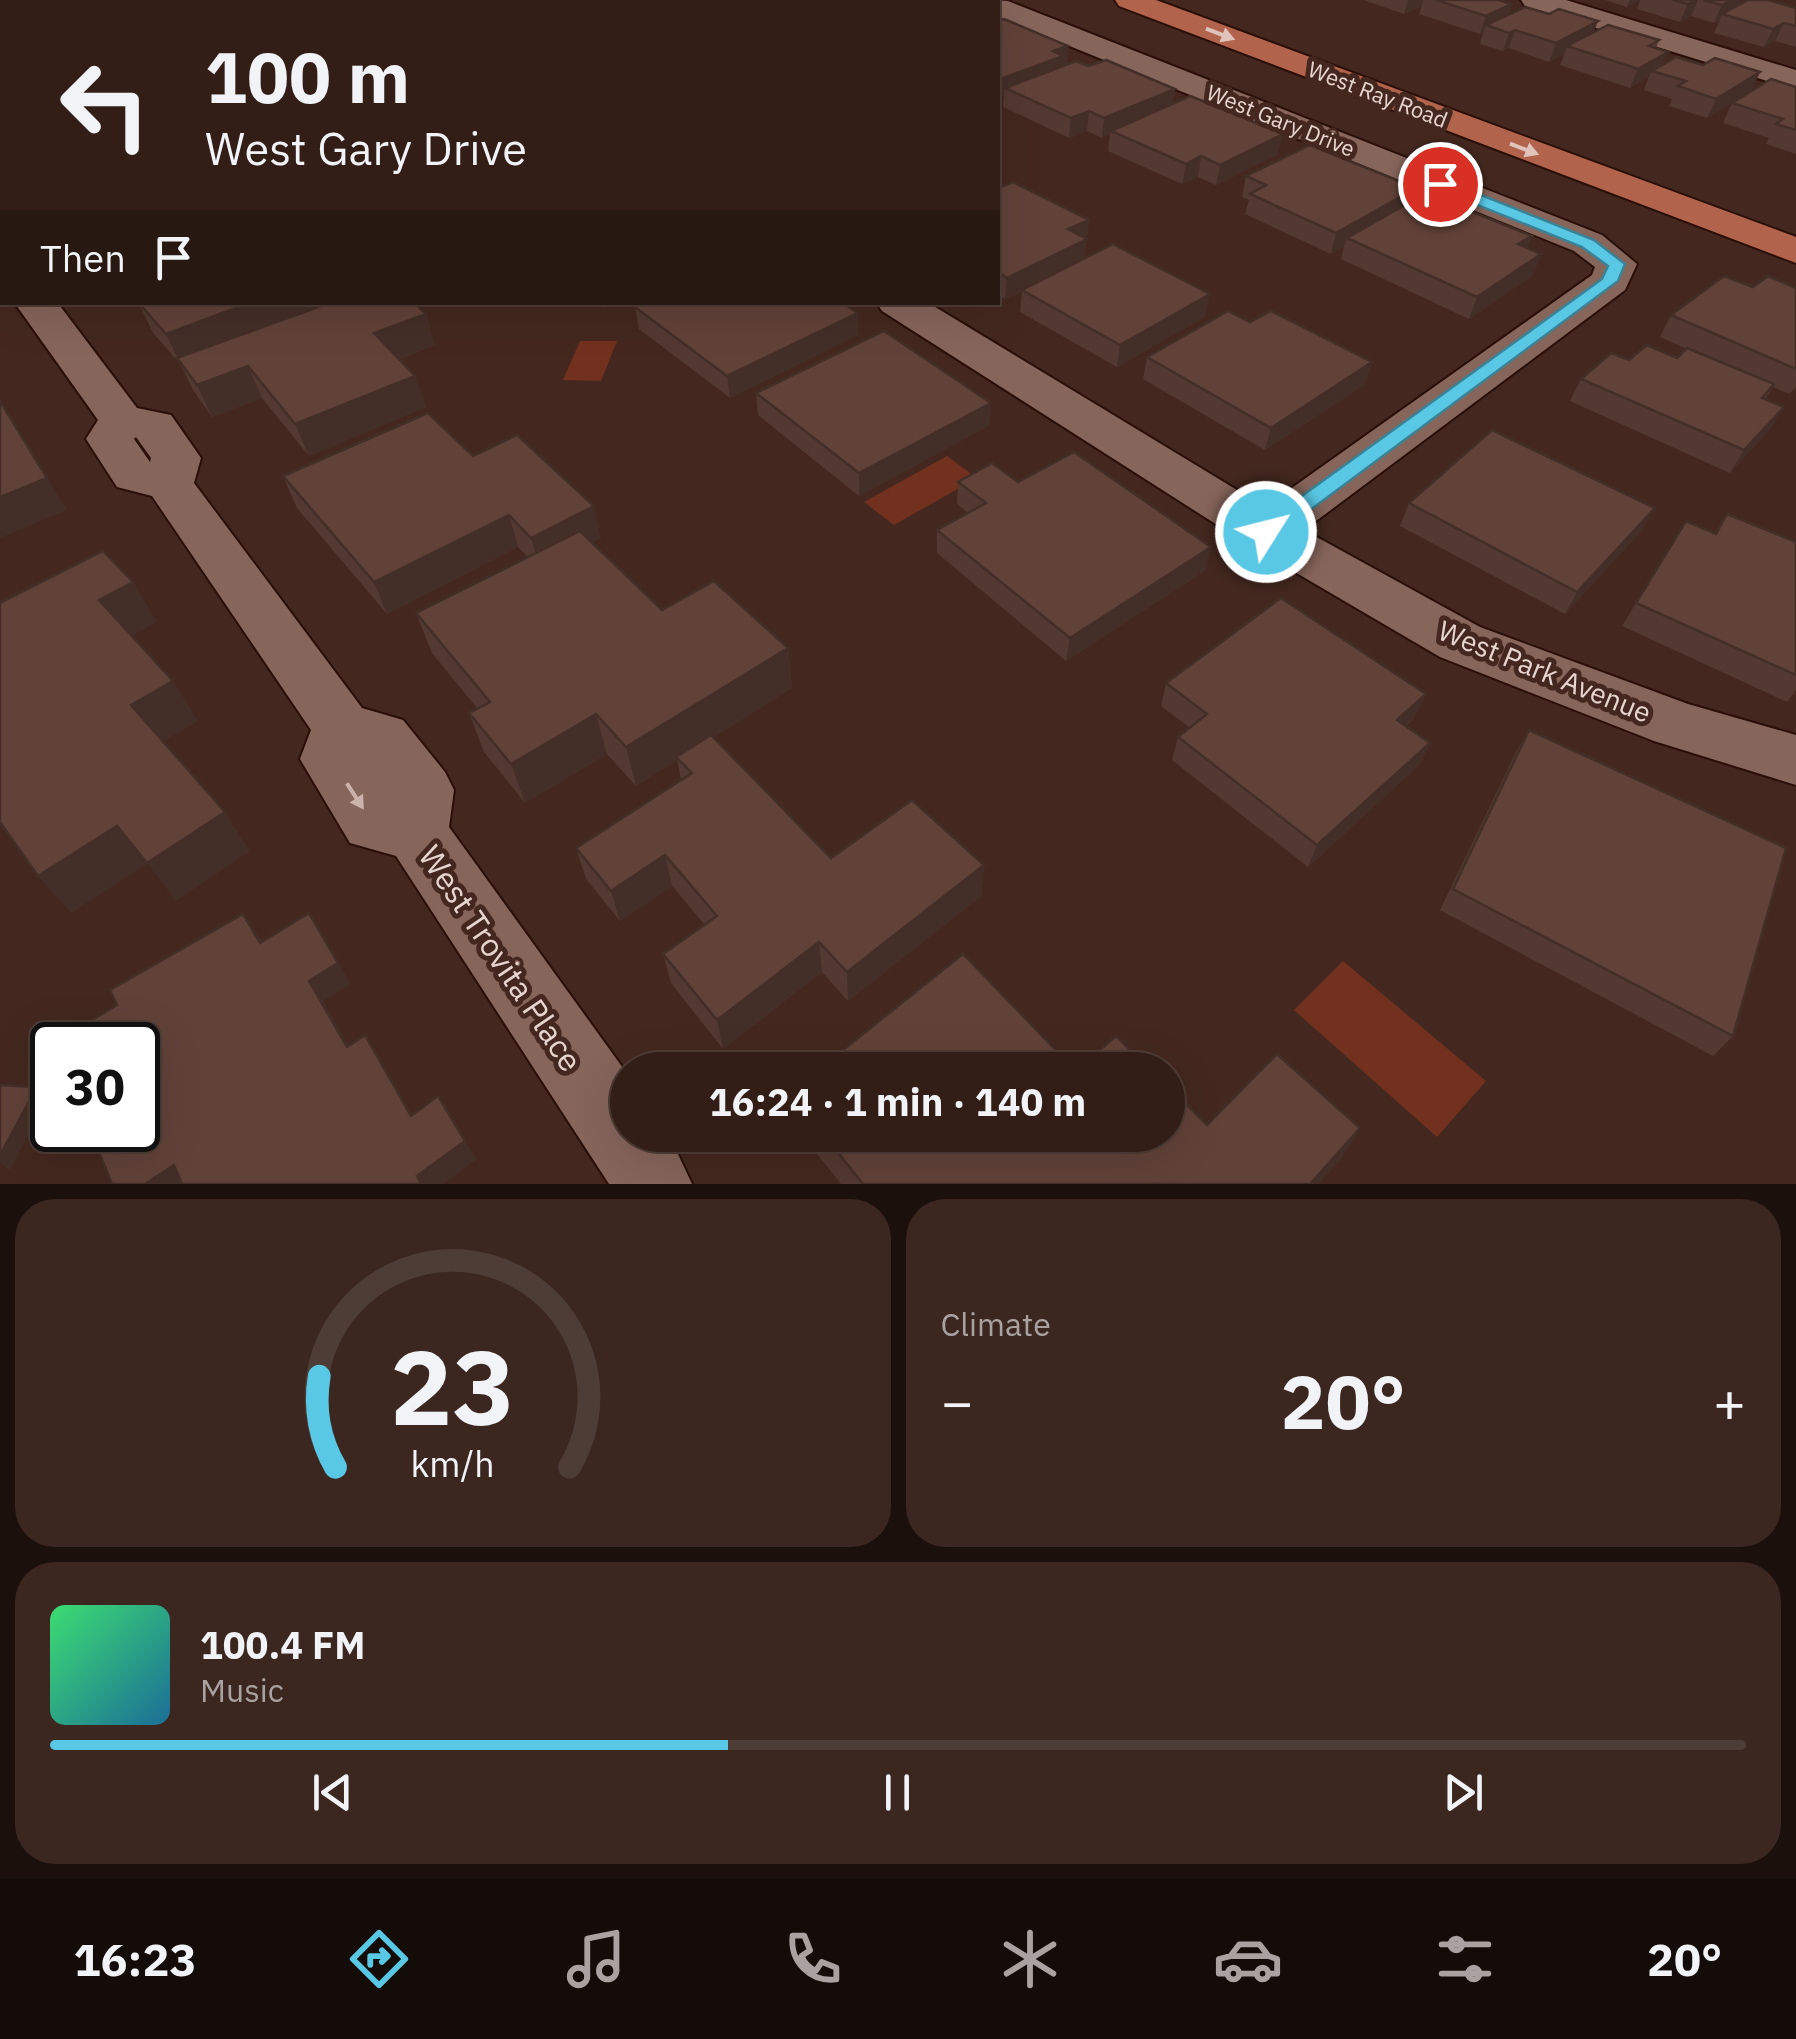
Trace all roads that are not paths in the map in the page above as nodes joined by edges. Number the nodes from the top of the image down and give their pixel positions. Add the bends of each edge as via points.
1 (1128, 0) edge
2 (1210, 0) edge
3 (1535, 0) edge
4 (1000, 8) edge
5 (1796, 80) edge
6 (1448, 86) dead end
7 (1796, 251) edge
8 (37, 305) edge
9 (903, 305) edge
10 (1266, 532) junction
11 (1796, 760) edge
12 (651, 1184) edge

1 -> 7 main road, West Ray Road
2 - 6 main road, West Ray Road
3 - 5 street
4 - 10 street, West Gary Drive via 1588,243 1617,264 1610,281
8 - 12 street, West Trovita Place via 122,420 110,439 135,476 169,484 342,728 331,760 373,824 416,832
9 - 10 street, West Park Avenue
10 - 11 street, West Park Avenue via 1460,642 1676,724

